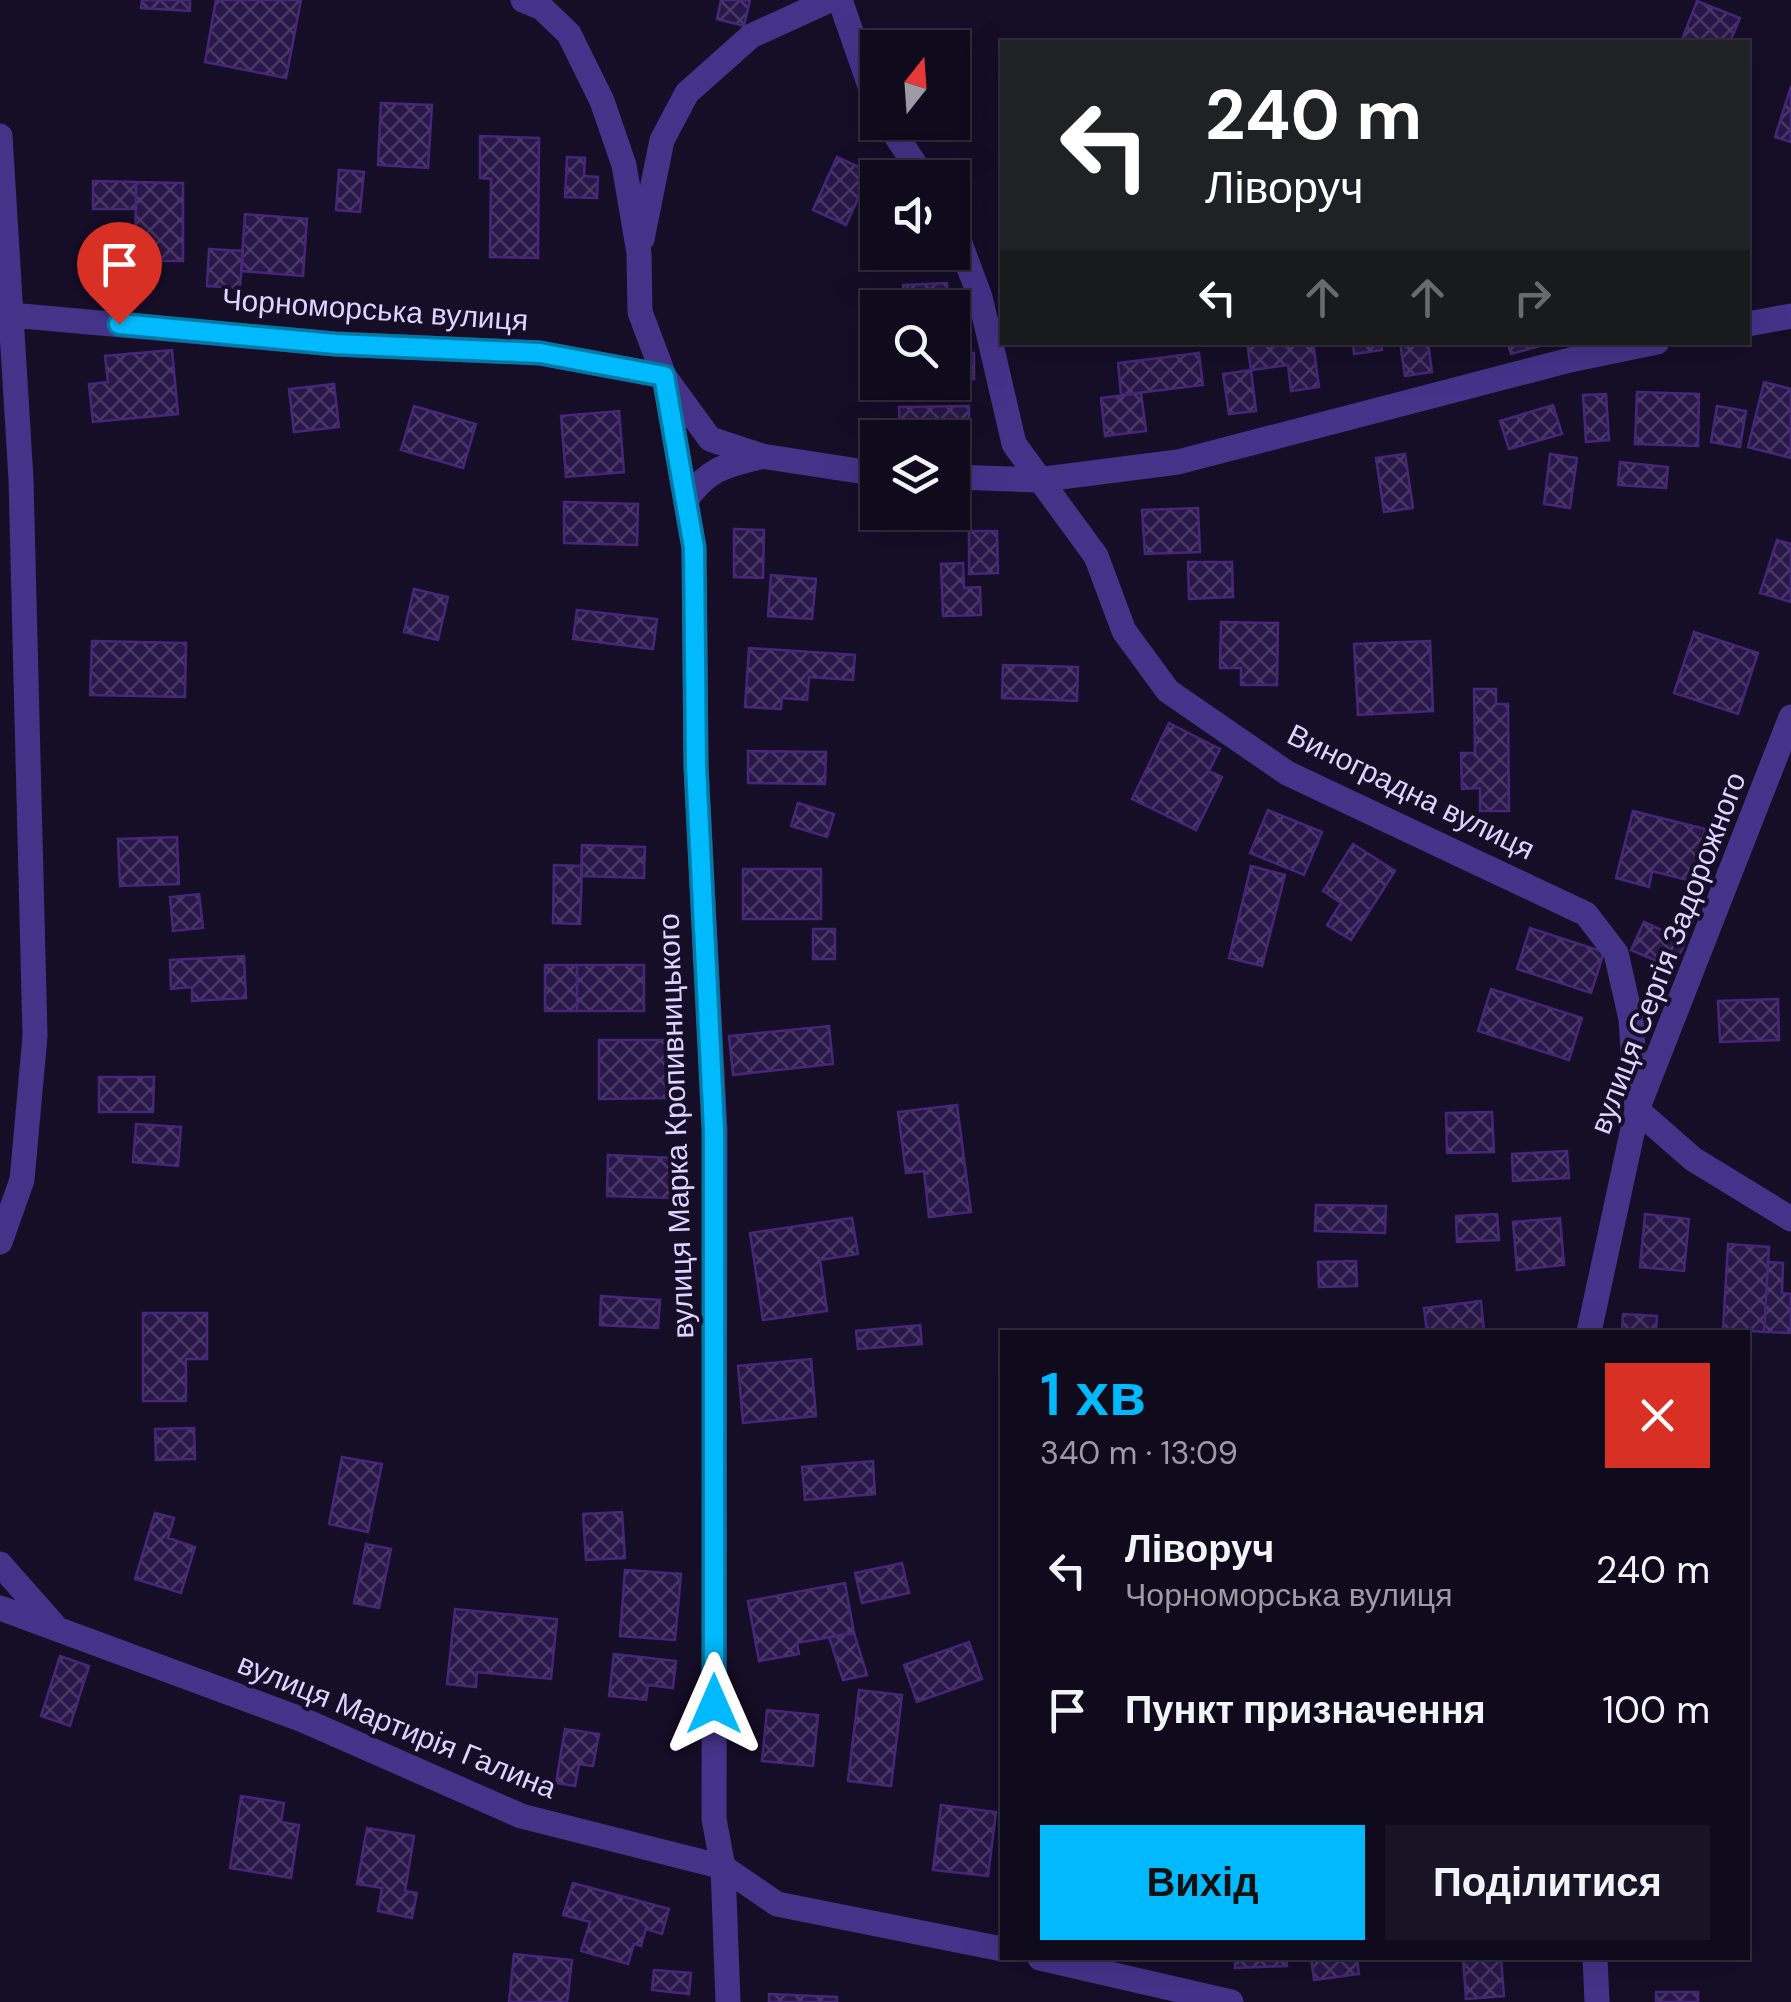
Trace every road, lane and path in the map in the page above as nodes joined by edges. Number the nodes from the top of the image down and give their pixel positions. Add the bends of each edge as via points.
1 (523, 0) edge
2 (830, 0) edge
3 (840, 0) edge
4 (860, 57) edge
5 (0, 136) edge
6 (639, 253) junction
7 (970, 270) edge
8 (11, 315) junction
9 (1791, 316) edge
10 (1750, 324) edge
11 (1642, 345) edge
12 (664, 376) junction
13 (762, 456) junction
14 (860, 471) edge
15 (970, 478) edge
16 (21, 479) junction
17 (1038, 480) junction
18 (686, 500) junction
19 (0, 504) edge
20 (1791, 717) edge
21 (1637, 1110) junction
22 (1791, 1219) edge
23 (0, 1242) edge
24 (1588, 1330) edge
25 (0, 1564) edge
26 (0, 1608) edge
27 (53, 1624) junction
28 (723, 1867) junction
29 (1000, 1949) edge
30 (1049, 1960) edge
31 (1595, 1960) edge
32 (728, 2002) edge
33 (1232, 2002) edge
34 (1597, 2002) edge

1 - 6 street via 569,34 602,101 624,165
2 - 6 street via 751,36 687,93 662,140
3 - 4 street
5 - 8 street
6 - 12 street, вулиця Марка Кропивницького via 640,312
7 - 17 street, Виноградна вулиця via 1014,444
8 - 12 street, Чорноморська вулиця via 335,344 540,353
8 - 16 street
9 - 10 street
11 - 17 street via 1178,462
12 - 13 street via 710,439
12 - 18 street, вулиця Марка Кропивницького
13 - 14 street
13 - 18 street via 704,475
15 - 17 street
16 - 19 street
16 - 23 street via 35,1036 22,1180
17 - 21 street, Виноградна вулиця via 1096,556 1124,631 1168,692 1287,773 1586,914 1616,954 1632,1018
18 - 28 street, вулиця Марка Кропивницького via 694,548 696,766 714,1130 714,1819
20 - 21 street, вулиця Сергія Задорожного
21 - 22 street via 1693,1159
21 - 24 street, вулиця Сергія Задорожного
25 - 27 street
26 - 27 street, вулиця Мартирія Галина
27 - 28 street, вулиця Мартирія Галина via 303,1720 521,1816
28 - 29 street, вулиця Мартирія Галина via 777,1904
28 - 32 street, вулиця Марка Кропивницького
30 - 33 street
31 - 34 street

